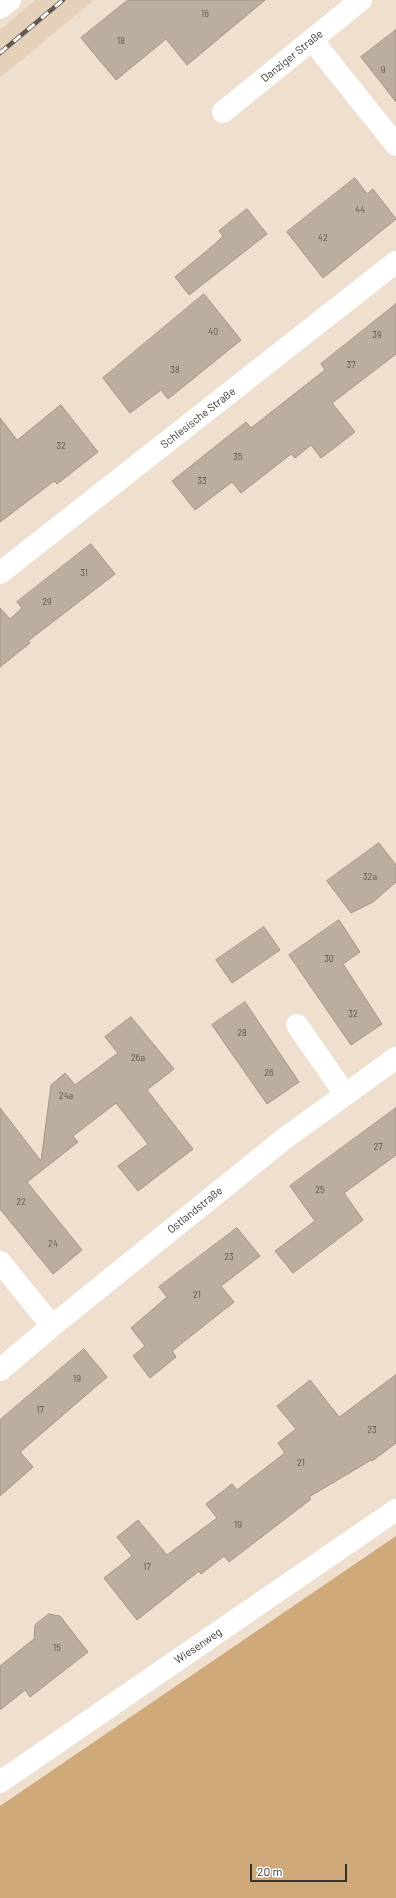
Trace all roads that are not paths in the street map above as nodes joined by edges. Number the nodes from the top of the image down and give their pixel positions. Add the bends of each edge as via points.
1 (10, 0) edge
2 (361, 0) edge
3 (0, 8) edge
4 (312, 40) junction
5 (223, 112) dead end
6 (396, 144) edge
7 (396, 262) edge
8 (0, 573) edge
9 (297, 1025) dead end
10 (396, 1058) edge
11 (345, 1094) junction
12 (0, 1262) edge
13 (52, 1326) junction
14 (0, 1370) edge
15 (396, 1510) edge
16 (0, 1782) edge

1 - 3 street
2 - 4 street, Danziger Straße
4 - 5 street, Danziger Straße
4 - 6 street
7 - 8 street, Schlesische Straße
9 - 11 street
10 - 11 street, Ostlandstraße
11 - 13 street, Ostlandstraße via 284,1139
12 - 13 street
13 - 14 street, Ostlandstraße
15 - 16 street, Wiesenweg

